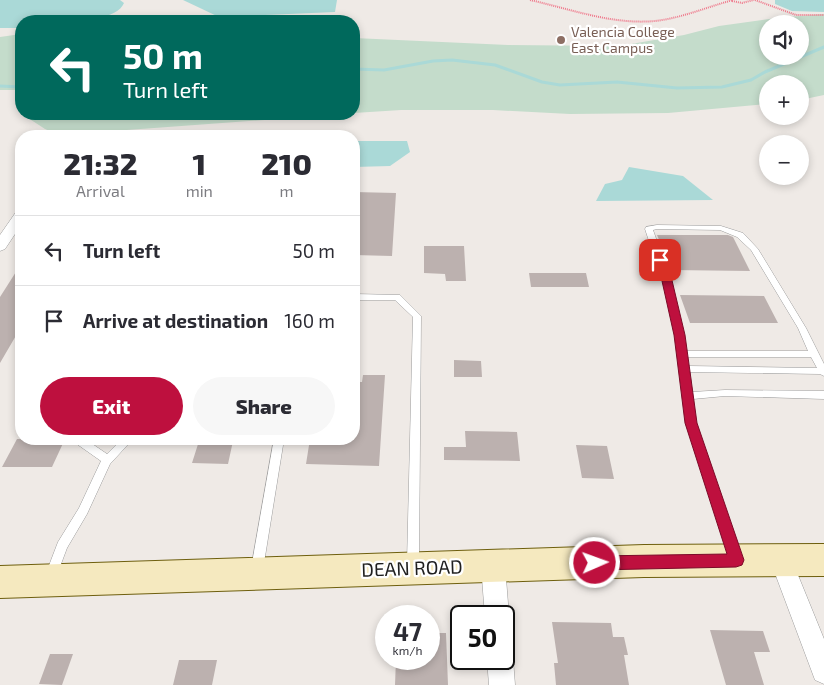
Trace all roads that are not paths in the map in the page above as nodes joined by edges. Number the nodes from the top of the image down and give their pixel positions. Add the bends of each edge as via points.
1 (15, 224) edge
2 (654, 244) dead end
3 (0, 246) edge
4 (660, 260) dead end
5 (360, 297) edge
6 (683, 354) junction
7 (814, 354) junction
8 (684, 369) junction
9 (823, 372) edge
10 (688, 396) junction
11 (824, 396) edge
12 (87, 445) edge
13 (122, 445) edge
14 (278, 445) edge
15 (108, 460) junction
16 (736, 560) junction
17 (781, 560) junction
18 (824, 560) edge
19 (493, 566) junction
20 (413, 568) junction
21 (256, 574) junction
22 (50, 580) junction
23 (0, 582) edge
24 (496, 605) edge
25 (501, 670) edge
26 (824, 671) edge
27 (502, 685) edge

1 - 3 street
2 - 7 lane via 649,229 657,227 721,228 740,235 754,249
4 - 6 lane
5 - 20 lane via 397,297 417,316
6 - 7 lane
6 - 8 lane
7 - 9 lane
8 - 9 lane
8 - 10 lane
10 - 11 lane via 725,393
10 - 16 lane via 691,423
12 - 15 lane
13 - 15 lane
14 - 21 lane
15 - 22 lane via 84,512 62,546
16 - 17 main road, DEAN ROAD
16 - 19 main road, DEAN ROAD
17 - 18 main road, DEAN ROAD
17 - 26 street
19 - 20 main road, DEAN ROAD
19 - 24 street
20 - 21 main road, DEAN ROAD
21 - 22 main road, DEAN ROAD
22 - 23 main road, DEAN ROAD
25 - 27 street

